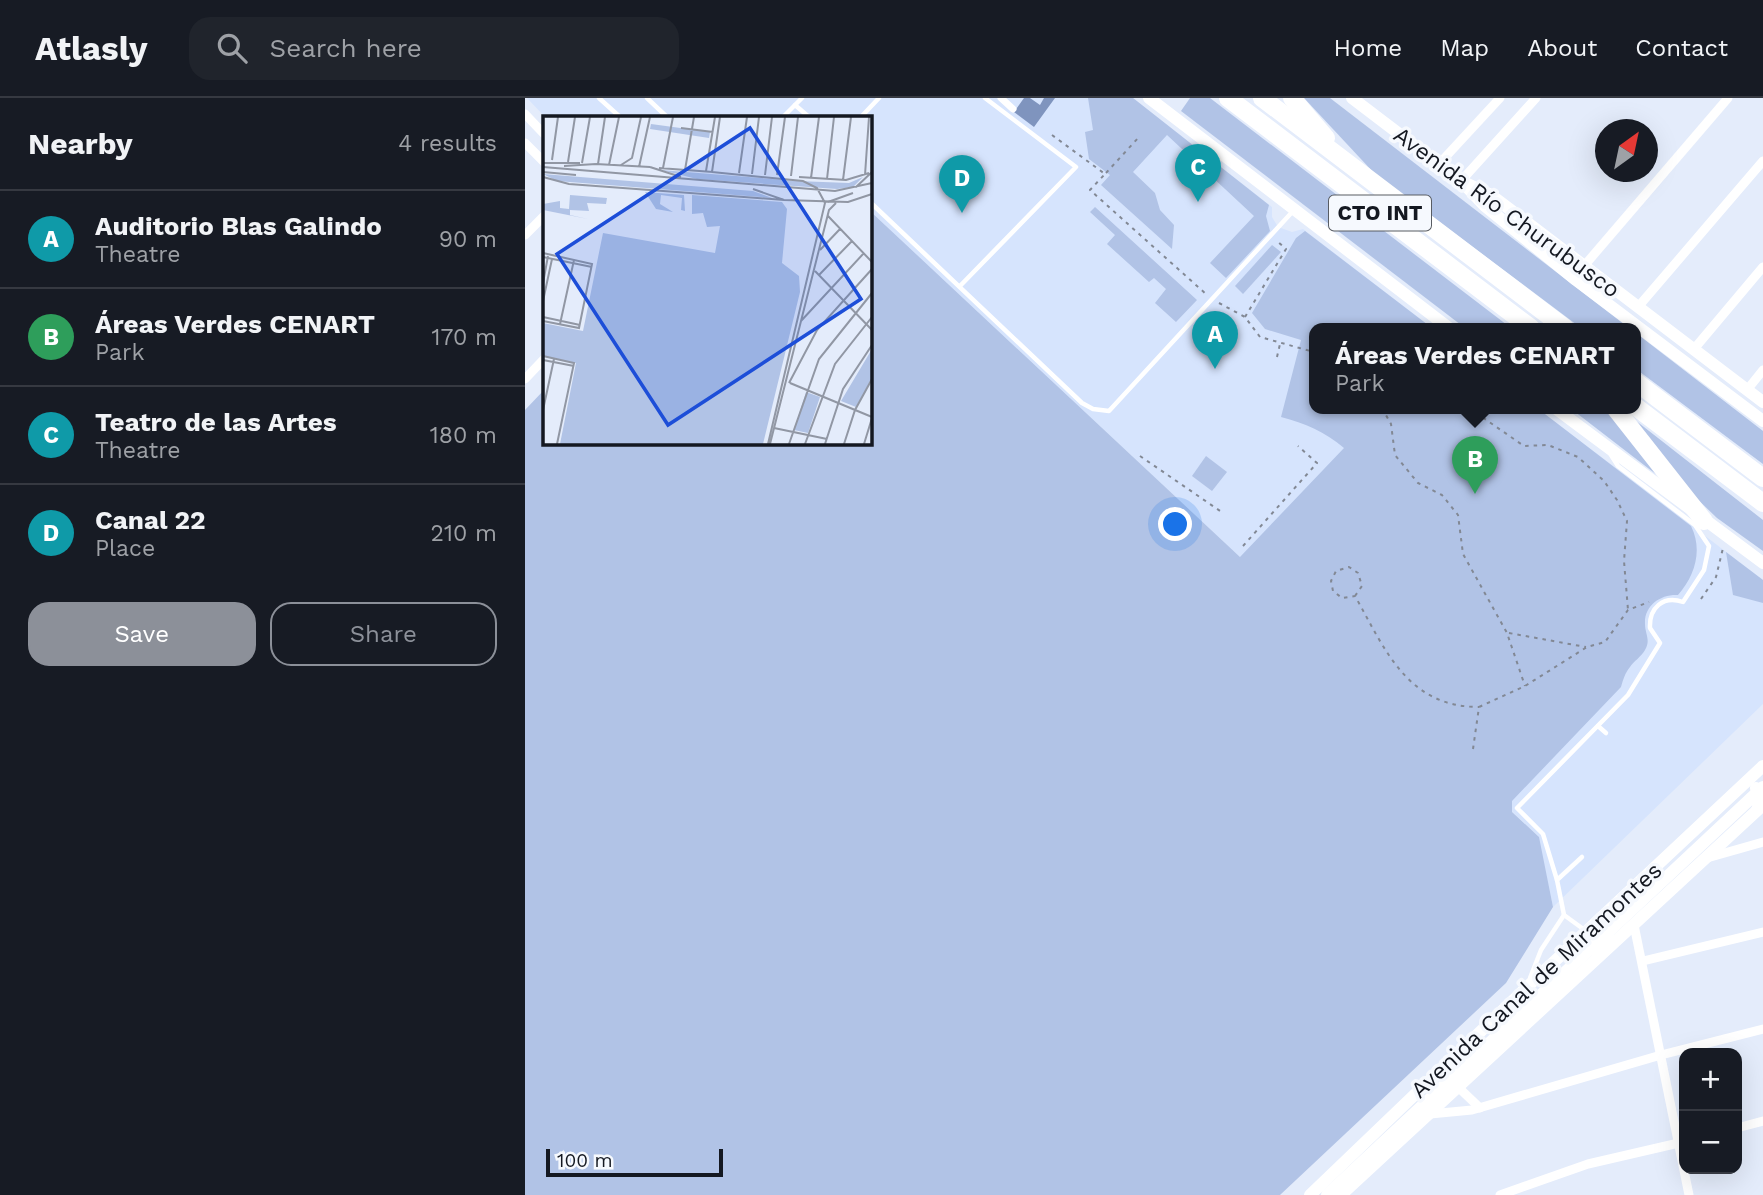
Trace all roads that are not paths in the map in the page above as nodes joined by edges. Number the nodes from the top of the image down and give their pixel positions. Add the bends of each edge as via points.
1 (599, 98) edge
2 (646, 98) edge
3 (802, 98) edge
4 (879, 98) edge
5 (985, 98) edge
6 (1001, 98) edge
7 (1149, 98) edge
8 (1228, 98) edge
9 (1262, 98) edge
10 (1292, 98) edge
11 (1352, 98) edge
12 (1500, 98) edge
13 (1536, 98) edge
14 (1728, 98) edge
15 (795, 105) junction
16 (1013, 109) dead end
17 (525, 114) edge
18 (618, 116) edge
19 (666, 116) edge
20 (784, 116) edge
21 (808, 116) edge
22 (862, 116) edge
23 (543, 133) edge
24 (525, 143) edge
25 (543, 161) edge
26 (1763, 161) edge
27 (1439, 164) junction
28 (1352, 166) junction
29 (1461, 181) junction
30 (871, 203) edge
31 (1295, 210) junction
32 (543, 217) edge
33 (525, 235) edge
34 (1584, 266) junction
35 (1763, 267) edge
36 (960, 286) junction
37 (1638, 307) junction
38 (1442, 323) edge
39 (1524, 323) edge
40 (1558, 323) edge
41 (1633, 323) edge
42 (1641, 329) edge
43 (1693, 349) junction
44 (543, 360) edge
45 (1763, 370) edge
46 (525, 379) edge
47 (1641, 386) edge
48 (1747, 390) junction
49 (1763, 402) edge
50 (1641, 411) edge
51 (1563, 414) edge
52 (1620, 414) edge
53 (1763, 421) edge
54 (1607, 448) junction
55 (1763, 478) edge
56 (1763, 503) edge
57 (1704, 521) junction
58 (1763, 562) edge
59 (1598, 726) junction
60 (1606, 733) dead end
61 (1763, 768) edge
62 (1763, 778) edge
63 (1744, 785) junction
64 (1763, 787) edge
65 (1760, 808) edge
66 (1763, 842) edge
67 (1582, 857) dead end
68 (1704, 859) junction
69 (1557, 880) junction
70 (1564, 915) junction
71 (1634, 925) junction
72 (1587, 932) junction
73 (1763, 932) edge
74 (1615, 941) junction
75 (1643, 961) junction
76 (1575, 964) junction
77 (1526, 988) junction
78 (1763, 1029) edge
79 (1661, 1055) junction
80 (1458, 1087) junction
81 (1480, 1108) junction
82 (1428, 1114) junction
83 (1763, 1121) edge
84 (1742, 1127) edge
85 (1679, 1134) edge
86 (1679, 1143) edge
87 (1686, 1174) edge
88 (1310, 1195) edge
89 (1327, 1195) edge
90 (1341, 1195) edge
91 (1500, 1195) edge
92 (1689, 1195) edge

1 - 18 lane
2 - 19 lane
3 - 15 lane
4 - 22 lane
5 - 36 lane via 1076,167
6 - 16 street
7 - 31 main road, CTO INT
8 - 39 highway, CTO INT
9 - 28 highway, CTO INT
10 - 28 highway
11 - 27 main road, Avenida Río Churubusco / CTO INT
12 - 27 street
13 - 29 street
14 - 34 street
15 - 20 lane
15 - 21 lane
17 - 23 street
24 - 25 street
26 - 37 street
27 - 29 main road, Avenida Río Churubusco / CTO INT
28 - 40 highway, CTO INT
29 - 34 main road, Avenida Río Churubusco / CTO INT via 1491,195
29 - 41 main road via 1485,206
30 - 36 lane
31 - 36 lane via 1109,411 1082,403
31 - 38 main road, CTO INT
32 - 33 street
34 - 37 main road, Avenida Río Churubusco / CTO INT
35 - 43 street
37 - 43 main road, Avenida Río Churubusco / CTO INT
42 - 53 main road
43 - 48 main road, Avenida Río Churubusco / CTO INT
44 - 46 street
45 - 48 street
47 - 55 highway
48 - 49 main road, Avenida Río Churubusco / CTO INT
50 - 56 highway
51 - 54 main road
52 - 57 highway
54 - 57 main road
54 - 59 lane via 1618,466 1695,524 1709,547 1704,570 1683,602 1661,603 1652,613 1651,633 1660,643 1628,695
57 - 58 main road
59 - 60 lane
59 - 69 lane via 1517,808 1543,834
61 - 62 main road
61 - 63 main road, Avenida Canal de Miramontes
63 - 65 main road via 1759,792
63 - 72 main road, Avenida Canal de Miramontes
64 - 76 main road, Avenida Canal de Miramontes
65 - 68 main road, Avenida Canal de Miramontes
66 - 68 street
67 - 69 lane
68 - 71 main road, Avenida Canal de Miramontes
69 - 70 lane
70 - 72 lane
70 - 77 lane via 1541,950
71 - 74 main road, Avenida Canal de Miramontes
71 - 75 street
72 - 77 main road, Avenida Canal de Miramontes
73 - 75 street
74 - 76 main road
74 - 80 main road, Avenida Canal de Miramontes
75 - 79 street
76 - 89 main road, Avenida Canal de Miramontes
77 - 88 main road, Avenida Canal de Miramontes
78 - 79 street
79 - 81 street
79 - 85 street
80 - 81 street
80 - 82 main road, Avenida Canal de Miramontes
81 - 82 street
82 - 90 main road, Avenida Canal de Miramontes
83 - 84 street
86 - 91 street via 1588,1164
87 - 92 street

